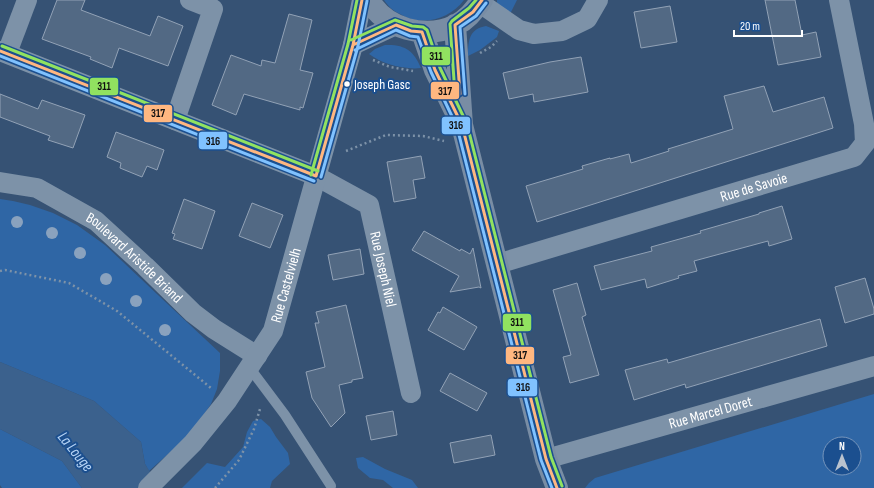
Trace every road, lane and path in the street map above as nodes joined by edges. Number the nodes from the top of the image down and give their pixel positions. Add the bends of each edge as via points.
1 (27, 0) edge
2 (190, 0) edge
3 (362, 0) edge
4 (369, 0) edge
5 (598, 0) edge
6 (838, 0) edge
7 (481, 2) edge
8 (396, 25) junction
9 (456, 25) junction
10 (422, 32) junction
11 (353, 45) junction
12 (4, 52) edge
13 (175, 120) junction
14 (462, 125) junction
15 (467, 146) junction
16 (318, 169) junction
17 (0, 182) edge
18 (497, 264) junction
19 (0, 271) edge
20 (253, 361) junction
21 (874, 366) edge
22 (266, 389) junction
23 (411, 393) dead end
24 (227, 401) junction
25 (546, 459) junction
26 (331, 486) dead end
27 (148, 488) edge
28 (215, 488) edge
29 (557, 488) edge

1 - 12 street
2 - 13 street via 213,9
3 - 11 street, Rue Castelvielh
4 - 8 street via 382,17
5 - 7 street via 587,19 562,31 534,34 519,30
6 - 18 street, Rue de Savoie via 864,124 865,143 854,157
7 - 9 street
8 - 10 street
8 - 11 street
9 - 10 street via 434,32
9 - 14 street
10 - 14 street via 435,70
11 - 16 street, Rue Castelvielh
12 - 13 street, Rue Joseph Niel
13 - 16 street, Rue Joseph Niel
14 - 15 street
15 - 16 path via 423,136 386,135
15 - 18 street
16 - 20 street, Rue Castelvielh via 273,331
16 - 23 street, Rue Joseph Niel via 369,205
17 - 20 street, Boulevard Aristide Briand via 38,188 96,221 193,313
18 - 25 street
19 - 24 path via 70,283 117,311
20 - 22 lane
20 - 24 street, Rue Castelvielh
21 - 25 street, Rue Marcel Doret
22 - 26 lane
22 - 28 path via 254,429 239,460
24 - 27 street, Rue Castelvielh via 193,443
25 - 29 street

